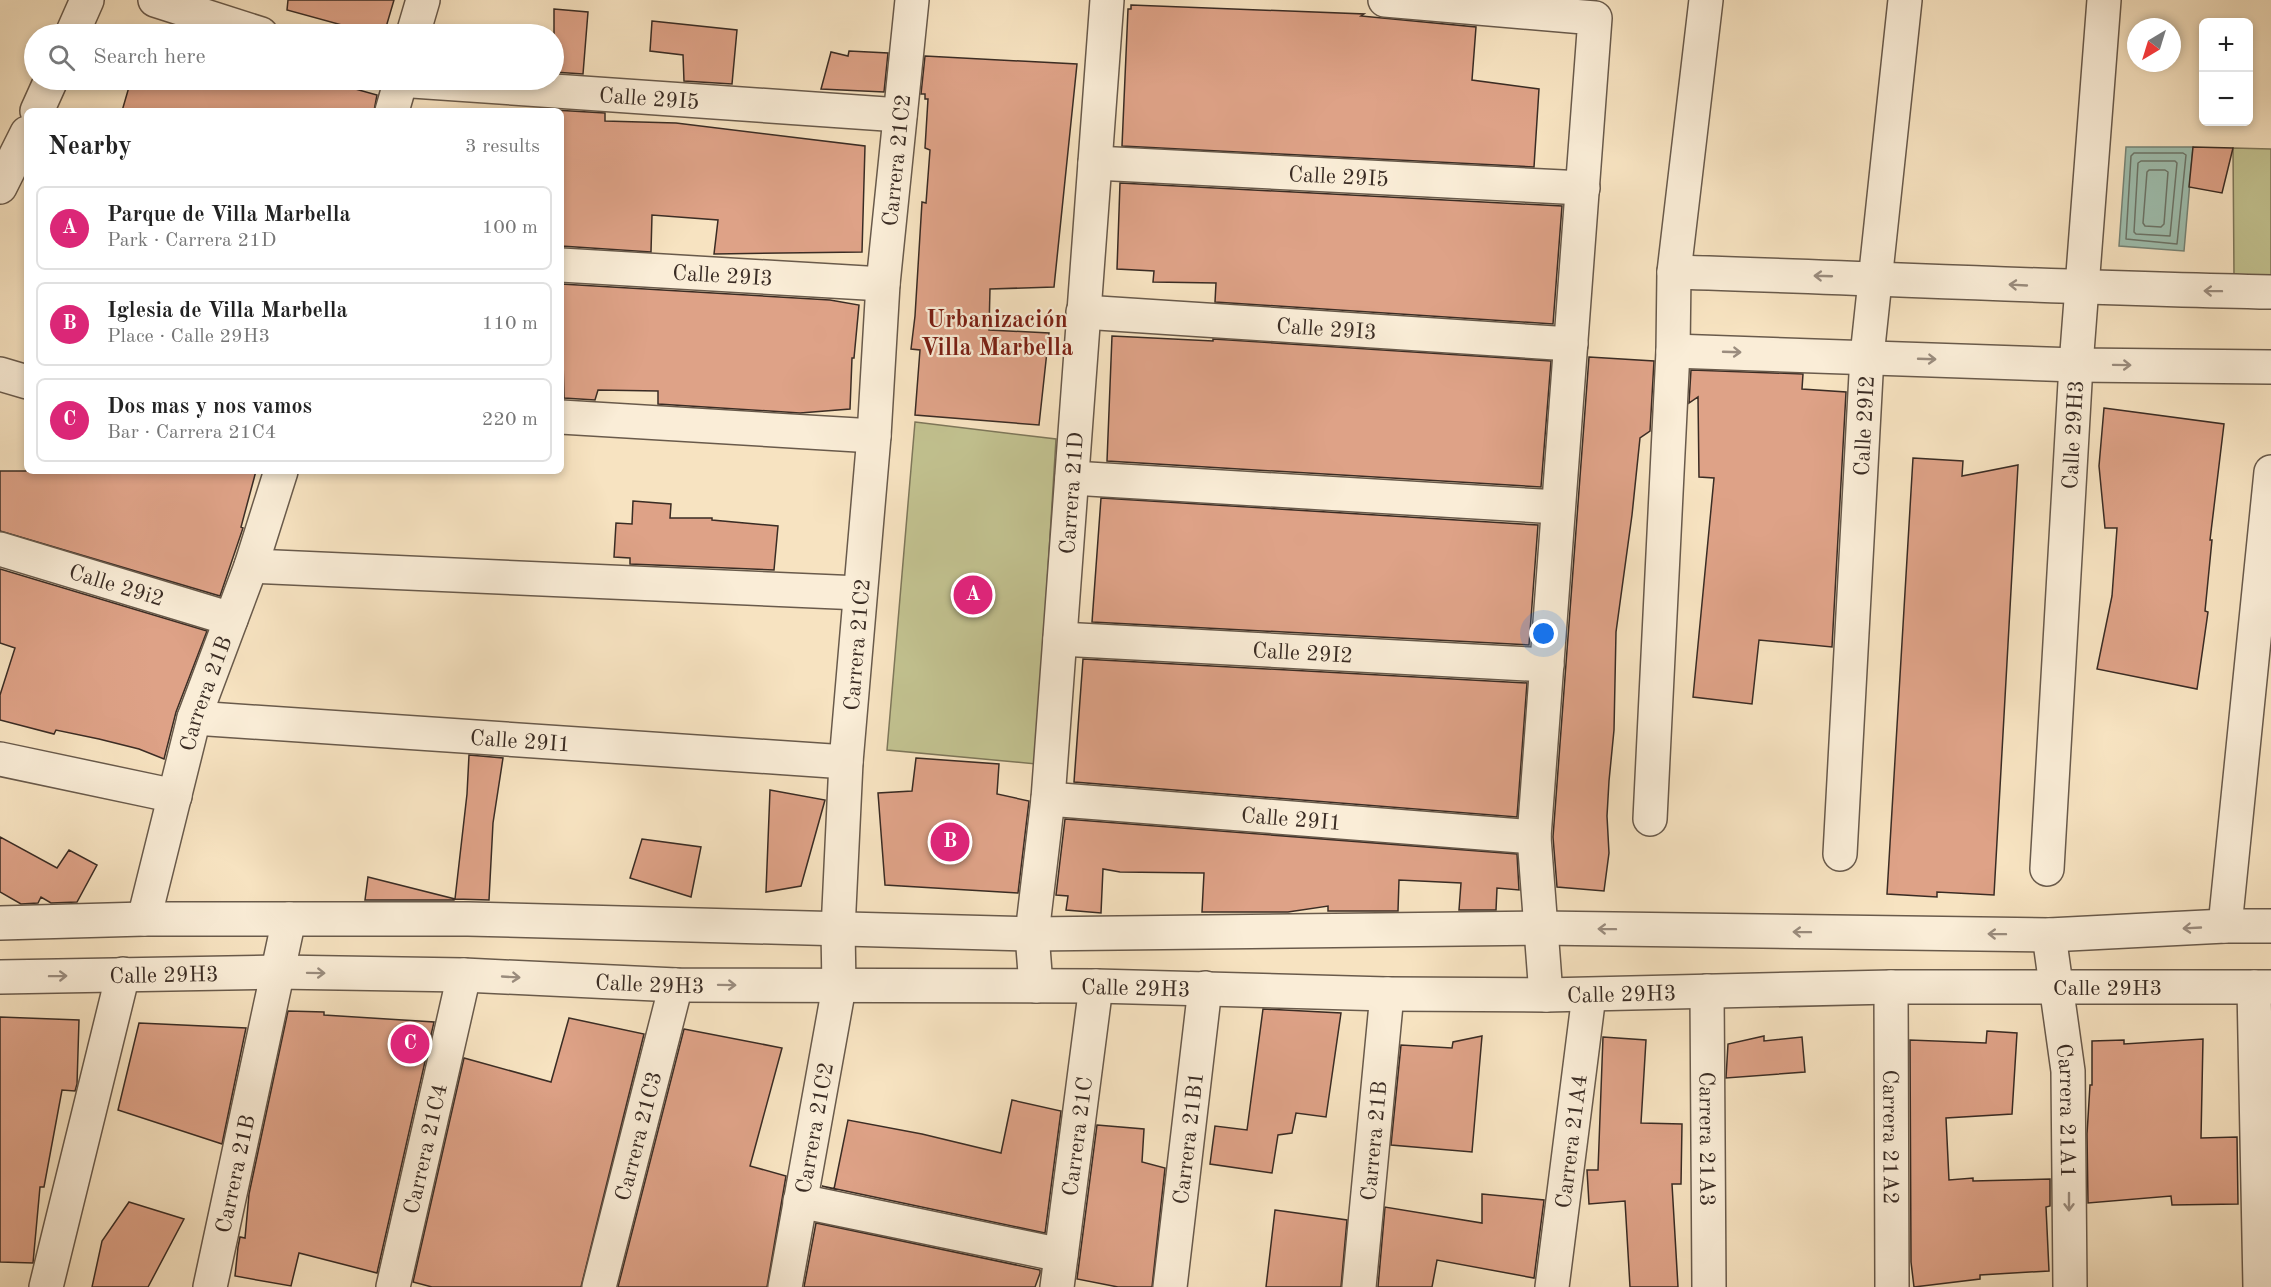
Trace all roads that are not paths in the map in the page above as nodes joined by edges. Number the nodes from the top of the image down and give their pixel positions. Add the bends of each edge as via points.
1 (87, 0) edge
2 (155, 0) edge
3 (423, 0) edge
4 (912, 0) edge
5 (1107, 0) edge
6 (1385, 0) edge
7 (1706, 0) edge
8 (1905, 0) edge
9 (2104, 0) edge
10 (76, 24) edge
11 (230, 24) edge
12 (416, 24) edge
13 (46, 90) edge
14 (397, 90) edge
15 (539, 90) edge
16 (38, 108) edge
17 (393, 108) edge
18 (900, 116) junction
19 (18, 148) edge
20 (1095, 163) junction
21 (0, 187) edge
22 (1583, 188) junction
23 (564, 265) edge
24 (1674, 272) junction
25 (1875, 278) junction
26 (883, 284) junction
27 (2082, 288) junction
28 (2271, 292) edge
29 (1083, 312) junction
30 (1571, 344) junction
31 (1673, 351) junction
32 (1867, 356) junction
33 (2076, 365) junction
34 (2271, 367) edge
35 (0, 374) edge
36 (24, 381) edge
37 (564, 417) edge
38 (874, 436) junction
39 (2271, 472) edge
40 (280, 474) edge
41 (1072, 478) junction
42 (1558, 507) junction
43 (0, 549) edge
44 (251, 566) junction
45 (860, 593) junction
46 (231, 619) junction
47 (1060, 639) junction
48 (1547, 665) junction
49 (194, 718) junction
50 (0, 759) edge
51 (846, 762) junction
52 (175, 796) junction
53 (1048, 799) junction
54 (1650, 819) dead end
55 (1534, 837) junction
56 (1840, 854) dead end
57 (2047, 869) dead end
58 (144, 920) junction
59 (289, 920) junction
60 (0, 923) edge
61 (2225, 926) junction
62 (2271, 926) edge
63 (1540, 928) junction
64 (838, 930) junction
65 (1032, 934) junction
66 (2049, 934) junction
67 (278, 972) junction
68 (123, 974) junction
69 (464, 975) junction
70 (0, 977) edge
71 (676, 985) junction
72 (1036, 986) junction
73 (1096, 986) junction
74 (839, 987) junction
75 (1891, 987) junction
76 (2057, 987) junction
77 (2263, 987) edge
78 (1205, 988) junction
79 (1707, 991) junction
80 (1387, 994) junction
81 (1546, 995) junction
82 (1589, 995) junction
83 (800, 1201) junction
84 (1061, 1255) junction
85 (46, 1287) edge
86 (210, 1287) edge
87 (393, 1287) edge
88 (599, 1287) edge
89 (785, 1287) edge
90 (1057, 1287) edge
91 (1170, 1287) edge
92 (1359, 1287) edge
93 (1552, 1287) edge
94 (1709, 1287) edge
95 (1892, 1287) edge
96 (2070, 1287) edge
97 (2260, 1287) edge

1 - 10 street
2 - 11 street
3 - 12 street
4 - 18 street, Carrera 21C2
5 - 20 street, Carrera 21D
6 - 22 street via 1595,18
7 - 24 street
8 - 25 street, Calle 29I2
9 - 27 street, Calle 29H3
13 - 16 street
14 - 17 street
15 - 18 street, Calle 29I5
18 - 26 street, Carrera 21C2
19 - 21 street
20 - 22 street, Calle 29I5
20 - 29 street, Carrera 21D
22 - 30 street
23 - 26 street, Calle 29I3
25 -> 24 street
24 - 31 street
27 -> 25 street
25 - 32 street, Calle 29I2
26 - 38 street, Carrera 21C2
28 -> 27 street
27 - 33 street, Calle 29H3
29 - 30 street, Calle 29I3
29 - 41 street, Carrera 21D
30 - 42 street
31 -> 32 street
31 - 54 street
32 -> 33 street
32 - 56 street, Calle 29I2
33 -> 34 street
33 - 57 street, Calle 29H3
35 - 36 street
37 - 38 street
38 - 45 street, Carrera 21C2
39 - 61 street
40 - 44 street, Carrera 21B
41 - 42 street
41 - 47 street, Carrera 21D
42 - 48 street
43 - 46 street, Calle 29i2
44 - 45 street
44 - 46 street, Carrera 21B
45 - 51 street, Carrera 21C2
46 - 49 street, Carrera 21B
47 - 48 street, Calle 29I2
47 - 53 street, Carrera 21D
48 - 55 street
49 - 51 street, Calle 29I1
49 - 52 street, Carrera 21B
50 - 52 street
51 - 64 street, Carrera 21C2
52 - 58 street, Carrera 21B
53 - 55 street, Calle 29I1
53 - 65 street, Carrera 21D
55 - 63 street
58 - 59 street
58 - 60 street
59 - 64 street via 468,919
59 - 67 street, Carrera 21B
61 - 62 street
61 -> 66 street
63 - 65 street
66 -> 63 street
63 - 81 street
64 - 65 street
64 - 74 street, Carrera 21C2
65 - 72 street, Carrera 21D
66 - 76 street, Carrera 21A1
67 - 68 street, Calle 29H3
67 -> 69 street, Calle 29H3
67 - 86 street, Carrera 21B
70 -> 68 street, Calle 29H3
68 - 85 street
69 -> 71 street, Calle 29H3
69 - 87 street, Carrera 21C4
71 -> 74 street, Calle 29H3
71 - 88 street, Carrera 21C3
72 - 73 street, Calle 29H3
72 - 74 street, Calle 29H3
73 - 78 street, Calle 29H3
73 - 84 street, Carrera 21C
74 - 83 street, Carrera 21C2
75 - 76 street, Calle 29H3
75 - 79 street, Calle 29H3
75 - 95 street, Carrera 21A2
76 - 77 street, Calle 29H3
76 -> 96 street, Carrera 21A1 via 2068,1071
77 - 97 street
78 - 80 street, Calle 29H3
78 - 91 street, Carrera 21B1
79 - 82 street, Calle 29H3
79 - 94 street, Carrera 21A3
80 - 81 street, Calle 29H3
80 - 92 street, Carrera 21B
81 - 82 street, Calle 29H3
82 - 93 street, Carrera 21A4
83 - 84 street
83 - 89 street, Carrera 21C2
84 - 90 street, Carrera 21C

